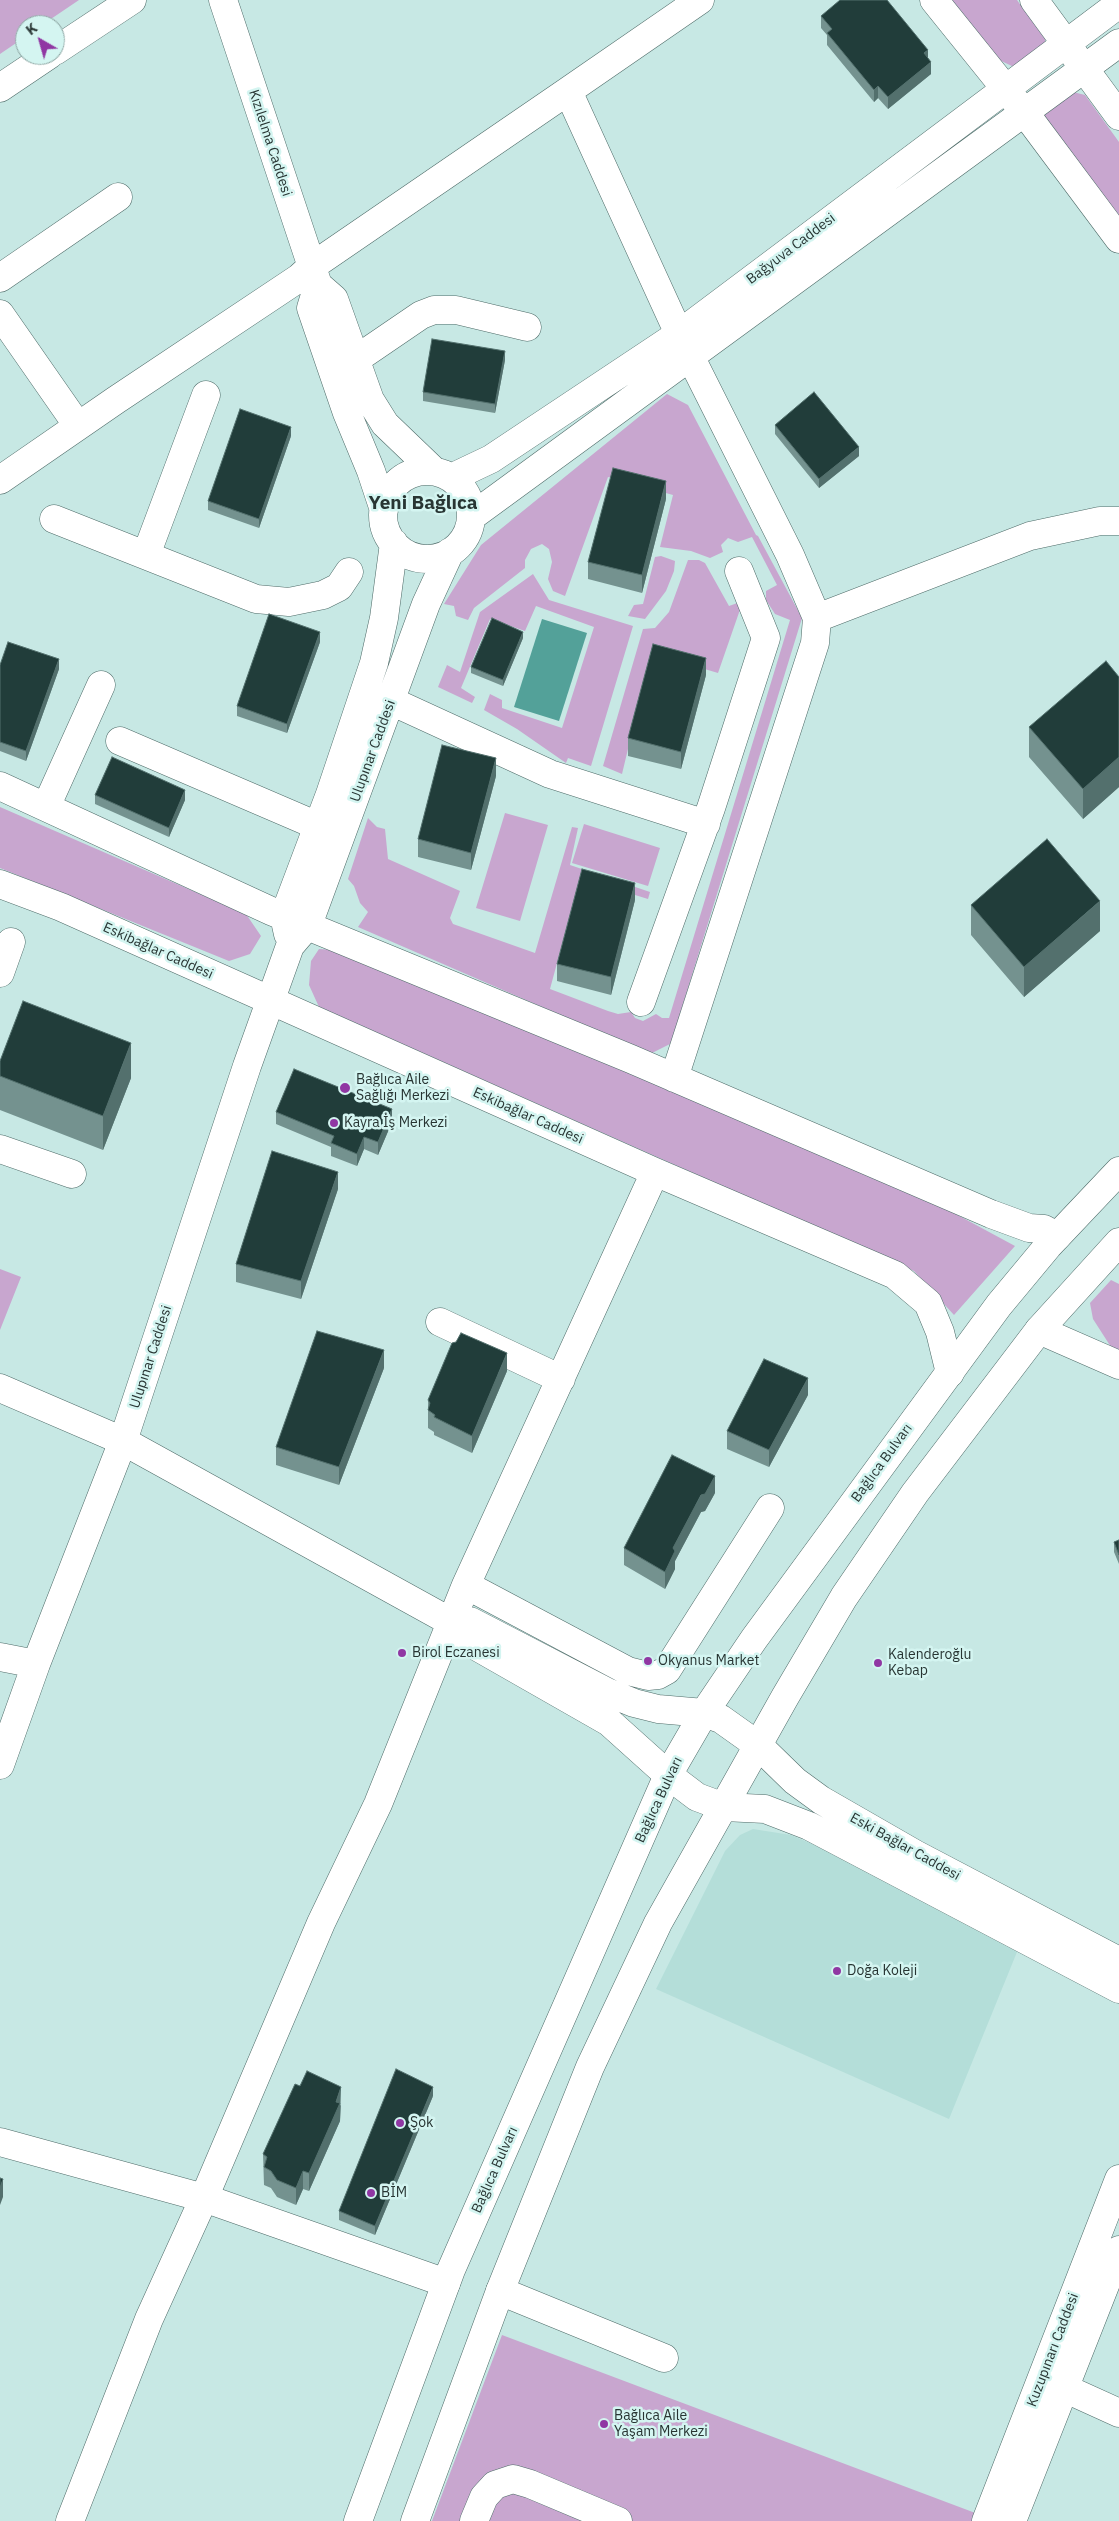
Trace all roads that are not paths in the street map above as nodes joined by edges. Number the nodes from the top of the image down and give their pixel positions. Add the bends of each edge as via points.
1 (132, 0) edge
2 (223, 0) edge
3 (700, 0) edge
4 (934, 0) edge
5 (1034, 0) edge
6 (1119, 4) edge
7 (1119, 43) edge
8 (65, 44) edge
9 (1065, 44) junction
10 (34, 65) edge
11 (1084, 70) junction
12 (0, 88) edge
13 (1004, 88) junction
14 (568, 91) junction
15 (1025, 113) junction
16 (1119, 116) edge
17 (118, 197) dead end
18 (1119, 239) edge
19 (315, 276) junction
20 (0, 278) edge
21 (0, 314) edge
22 (527, 326) dead end
23 (684, 345) junction
24 (350, 370) junction
25 (206, 395) dead end
26 (78, 426) junction
27 (443, 474) junction
28 (0, 480) edge
29 (384, 510) junction
30 (471, 517) junction
31 (54, 519) dead end
32 (1119, 521) edge
33 (393, 551) junction
34 (450, 552) junction
35 (146, 556) junction
36 (740, 571) dead end
37 (817, 618) junction
38 (101, 685) dead end
39 (391, 702) junction
40 (120, 741) dead end
41 (0, 786) edge
42 (46, 807) junction
43 (706, 824) junction
44 (318, 826) junction
45 (0, 884) edge
46 (296, 920) junction
47 (11, 942) dead end
48 (0, 973) edge
49 (270, 1002) junction
50 (641, 1002) dead end
51 (674, 1078) junction
52 (0, 1149) edge
53 (1119, 1171) edge
54 (655, 1172) junction
55 (72, 1174) dead end
56 (1057, 1236) junction
57 (1116, 1250) edge
58 (440, 1322) dead end
59 (1039, 1330) junction
60 (1119, 1365) edge
61 (950, 1373) junction
62 (561, 1379) junction
63 (0, 1388) edge
64 (123, 1442) junction
65 (770, 1508) dead end
66 (466, 1585) junction
67 (451, 1622) junction
68 (0, 1657) edge
69 (36, 1664) junction
70 (704, 1713) junction
71 (758, 1746) junction
72 (0, 1765) edge
73 (668, 1775) junction
74 (724, 1807) junction
75 (1119, 1961) edge
76 (1119, 1989) edge
77 (0, 2142) edge
78 (1119, 2179) edge
79 (204, 2198) junction
80 (1119, 2250) edge
81 (446, 2283) junction
82 (500, 2291) junction
83 (664, 2358) dead end
84 (1064, 2388) junction
85 (1119, 2413) edge
86 (70, 2521) edge
87 (358, 2521) edge
88 (415, 2521) edge
89 (474, 2521) edge
90 (618, 2521) edge
91 (986, 2521) edge
92 (1012, 2521) edge

1 - 8 street
2 - 19 street, Kızılelma Caddesi
3 - 14 street
4 - 13 street
5 - 9 street
6 - 9 street, Bağyuva Caddesi
7 - 11 street, Bağyuva Caddesi
9 - 11 street
9 - 13 street, Bağyuva Caddesi
10 - 12 street
11 - 15 street, Bağyuva Caddesi
11 - 16 street
13 - 15 street
13 - 23 street, Bağyuva Caddesi
14 - 19 street
14 - 23 street
15 - 18 street
15 - 23 street, Bağyuva Caddesi
17 - 20 street
19 - 24 street via 311,308
19 - 26 street via 300,278
21 - 26 street
22 - 24 street via 456,310 434,310 421,314
23 - 27 street, Bağyuva Caddesi via 491,458
23 - 30 street, Bağyuva Caddesi
23 - 37 street via 790,555
24 - 27 street via 385,424
24 - 29 street
25 - 35 street
26 - 28 street
27 - 29 street via 416,472 400,480 392,488
27 - 30 street via 467,495
29 - 33 street via 384,522
30 - 34 street via 461,543
31 - 35 street
32 - 37 street via 1100,521 1030,536
33 - 34 street via 420,558 435,558
33 - 35 street via 341,574 339,587 331,592 306,600 272,601 256,599
33 - 44 street, Ulupınar Caddesi via 374,663
34 - 39 street, Ulupınar Caddesi via 426,604
36 - 43 street via 766,638
37 - 51 street via 815,643
38 - 42 street
39 - 43 street via 550,774
39 - 46 street, Ulupınar Caddesi
40 - 44 street
41 - 42 street
42 - 46 street
43 - 50 street
44 - 46 street, Ulupınar Caddesi
45 - 49 street, Eskibağlar Caddesi via 61,907
46 - 49 street, Ulupınar Caddesi
46 - 51 street
47 - 48 street
49 - 54 street, Eskibağlar Caddesi
49 - 64 street, Ulupınar Caddesi
51 - 56 street via 990,1214
52 - 55 street
53 - 56 street, Bağlıca Bulvarı
54 - 61 street, Eskibağlar Caddesi via 894,1275 928,1303 940,1332
54 - 62 street
56 - 61 street, Bağlıca Bulvarı via 999,1305
57 - 59 street
58 - 62 street
59 - 60 street
59 - 71 street via 915,1493 850,1589
61 - 70 street, Bağlıca Bulvarı via 754,1639
62 - 66 street
63 - 64 street
64 - 67 street
64 - 69 street, Ulupınar Caddesi
65 - 66 street via 667,1670 658,1675 628,1671
66 - 67 street
67 - 70 street, Eski Bağlar Caddesi via 470,1621 634,1703 658,1709
67 - 73 street via 460,1637 609,1722
67 - 79 street via 378,1804 321,1923
68 - 69 street
69 - 72 street, Ulupınar Caddesi
70 - 71 street, Eski Bağlar Caddesi via 721,1719
70 - 73 street, Bağlıca Bulvarı
71 - 74 street
71 - 75 street, Eski Bağlar Caddesi via 821,1800 915,1854
73 - 74 street via 697,1797
73 - 81 street, Bağlıca Bulvarı
74 - 76 street via 765,1809 809,1826
74 - 82 street via 635,1969 590,2067
77 - 79 street
78 - 91 street, Kuzupınarı Caddesi
79 - 81 street
79 - 86 street via 149,2319
80 - 84 street, Kuzupınarı Caddesi
81 - 87 street, Bağlıca Bulvarı
82 - 83 street
82 - 88 street
84 - 85 street
84 - 92 street, Kuzupınarı Caddesi
89 - 90 street via 484,2497 495,2485 513,2479

